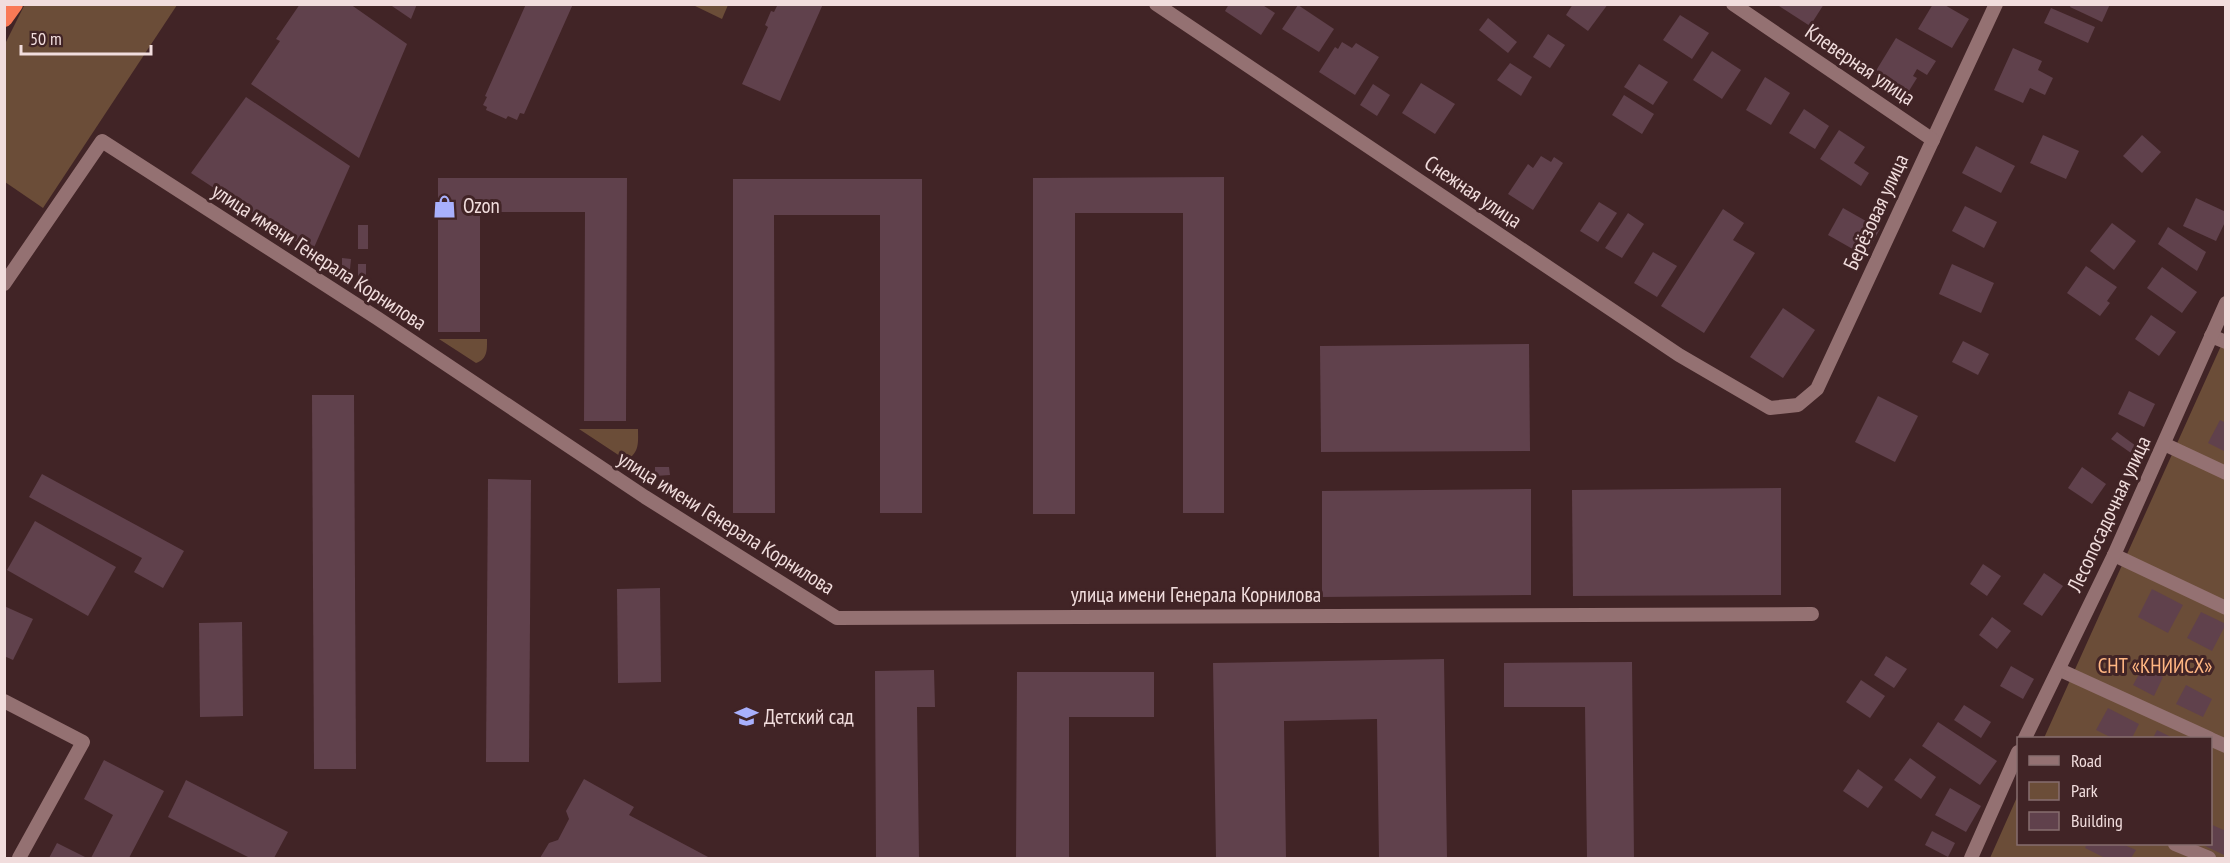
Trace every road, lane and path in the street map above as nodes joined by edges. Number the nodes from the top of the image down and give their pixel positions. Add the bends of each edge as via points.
1 (14, 4) edge
2 (1156, 4) edge
3 (1733, 4) edge
4 (1996, 4) edge
5 (4, 18) edge
6 (1933, 140) junction
7 (4, 284) edge
8 (2226, 303) edge
9 (2211, 336) junction
10 (2226, 342) edge
11 (1770, 408) joint
12 (2164, 444) junction
13 (2226, 473) edge
14 (2114, 555) junction
15 (2226, 608) edge
16 (1812, 614) dead end
17 (2060, 670) junction
18 (4, 700) edge
19 (2026, 737) edge
20 (2206, 737) edge
21 (2212, 740) edge
22 (2226, 746) edge
23 (2014, 771) edge
24 (2179, 845) edge
25 (19, 858) edge
26 (1971, 858) edge
27 (2208, 858) edge

1 - 5 highway
2 - 11 street, Снежная улица via 1679,355
3 - 6 street, Клеверная улица
4 - 6 street, Берёзовая улица
6 - 11 street, Берёзовая улица via 1817,389 1798,405
7 - 16 street, улица имени Генерала Корнилова via 102,141 645,497 837,618
8 - 9 street, Лесопосадочная улица
9 - 10 street
9 - 12 street, Лесопосадочная улица
12 - 13 street
12 - 14 street, Лесопосадочная улица
14 - 15 street
14 - 17 street, Лесопосадочная улица
17 - 19 street, Лесопосадочная улица
17 - 20 street
18 - 25 street via 83,742
21 - 22 street
23 - 26 street
24 - 27 street

